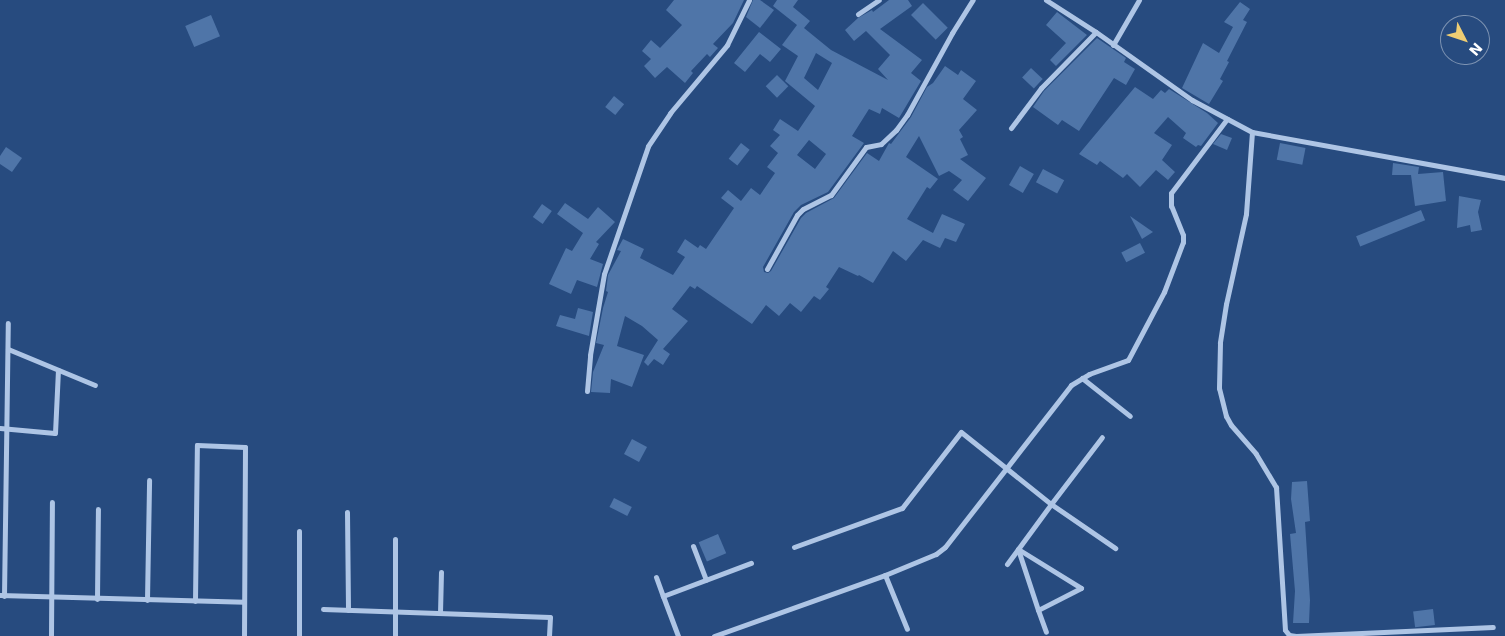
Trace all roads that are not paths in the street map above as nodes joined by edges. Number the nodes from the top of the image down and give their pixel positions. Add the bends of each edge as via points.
1 (749, 0) edge
2 (879, 0) edge
3 (973, 0) edge
4 (1046, 0) edge
5 (1139, 0) edge
6 (858, 14) dead end
7 (1096, 32) junction
8 (1113, 45) junction
9 (1227, 119) junction
10 (1011, 128) dead end
11 (1252, 132) junction
12 (1505, 178) edge
13 (767, 269) dead end
14 (8, 323) dead end
15 (8, 349) junction
16 (58, 370) junction
17 (1082, 378) junction
18 (95, 385) dead end
19 (588, 391) dead end
20 (1130, 416) dead end
21 (3, 429) edge
22 (1102, 437) dead end
23 (1006, 468) junction
24 (148, 480) dead end
25 (52, 502) dead end
26 (1051, 504) junction
27 (98, 510) dead end
28 (347, 512) dead end
29 (299, 532) dead end
30 (395, 539) dead end
31 (693, 546) dead end
32 (794, 547) dead end
33 (1115, 548) dead end
34 (1018, 549) junction
35 (751, 563) dead end
36 (1007, 564) dead end
37 (442, 572) dead end
38 (885, 575) junction
39 (656, 577) dead end
40 (706, 580) junction
41 (2, 596) edge
42 (663, 596) junction
43 (51, 598) junction
44 (97, 599) junction
45 (147, 600) junction
46 (194, 601) junction
47 (244, 602) junction
48 (323, 609) dead end
49 (348, 610) junction
50 (1038, 610) junction
51 (395, 611) junction
52 (440, 613) junction
53 (1493, 627) dead end
54 (908, 629) dead end
55 (1046, 632) dead end
56 (51, 636) edge
57 (244, 636) edge
58 (299, 636) edge
59 (395, 636) edge
60 (549, 636) edge
61 (678, 636) edge
62 (714, 636) edge

1 - 19 street via 727,45 670,113 648,146 604,274 590,354
2 - 6 street
3 - 13 street via 907,116 881,144 866,147 831,195 797,215
4 - 7 street
5 - 8 street
7 - 8 street
7 - 10 street via 1041,88
8 - 9 street via 1192,100
9 - 11 street
9 - 17 street via 1171,193 1171,206 1184,242 1164,292 1130,356 1118,365
11 - 12 street
11 - 53 street via 1246,214 1220,343 1219,388 1231,425 1256,454 1276,487 1285,630 1296,636
14 - 15 street
15 - 16 street
15 - 21 street
16 - 18 street
16 - 21 street via 55,433
17 - 20 street
17 - 23 street via 1062,396
21 - 41 street
22 - 26 street
23 - 26 street
23 - 32 street via 961,432 902,508
23 - 38 street via 941,551
24 - 45 street
25 - 43 street
26 - 33 street
26 - 34 street
27 - 44 street
28 - 49 street
29 - 58 street
30 - 51 street
31 - 40 street
34 - 36 street
34 - 50 street
34 - 50 street via 1081,588
35 - 40 street
37 - 52 street
38 - 54 street
38 - 62 street
39 - 42 street
40 - 42 street
41 - 43 street
42 - 61 street
43 - 44 street
43 - 56 street
44 - 45 street
45 - 46 street
46 - 47 street
46 - 47 street via 197,445 246,447
47 - 57 street
48 - 49 street
49 - 51 street
50 - 55 street
51 - 52 street
51 - 59 street
52 - 60 street via 550,617

